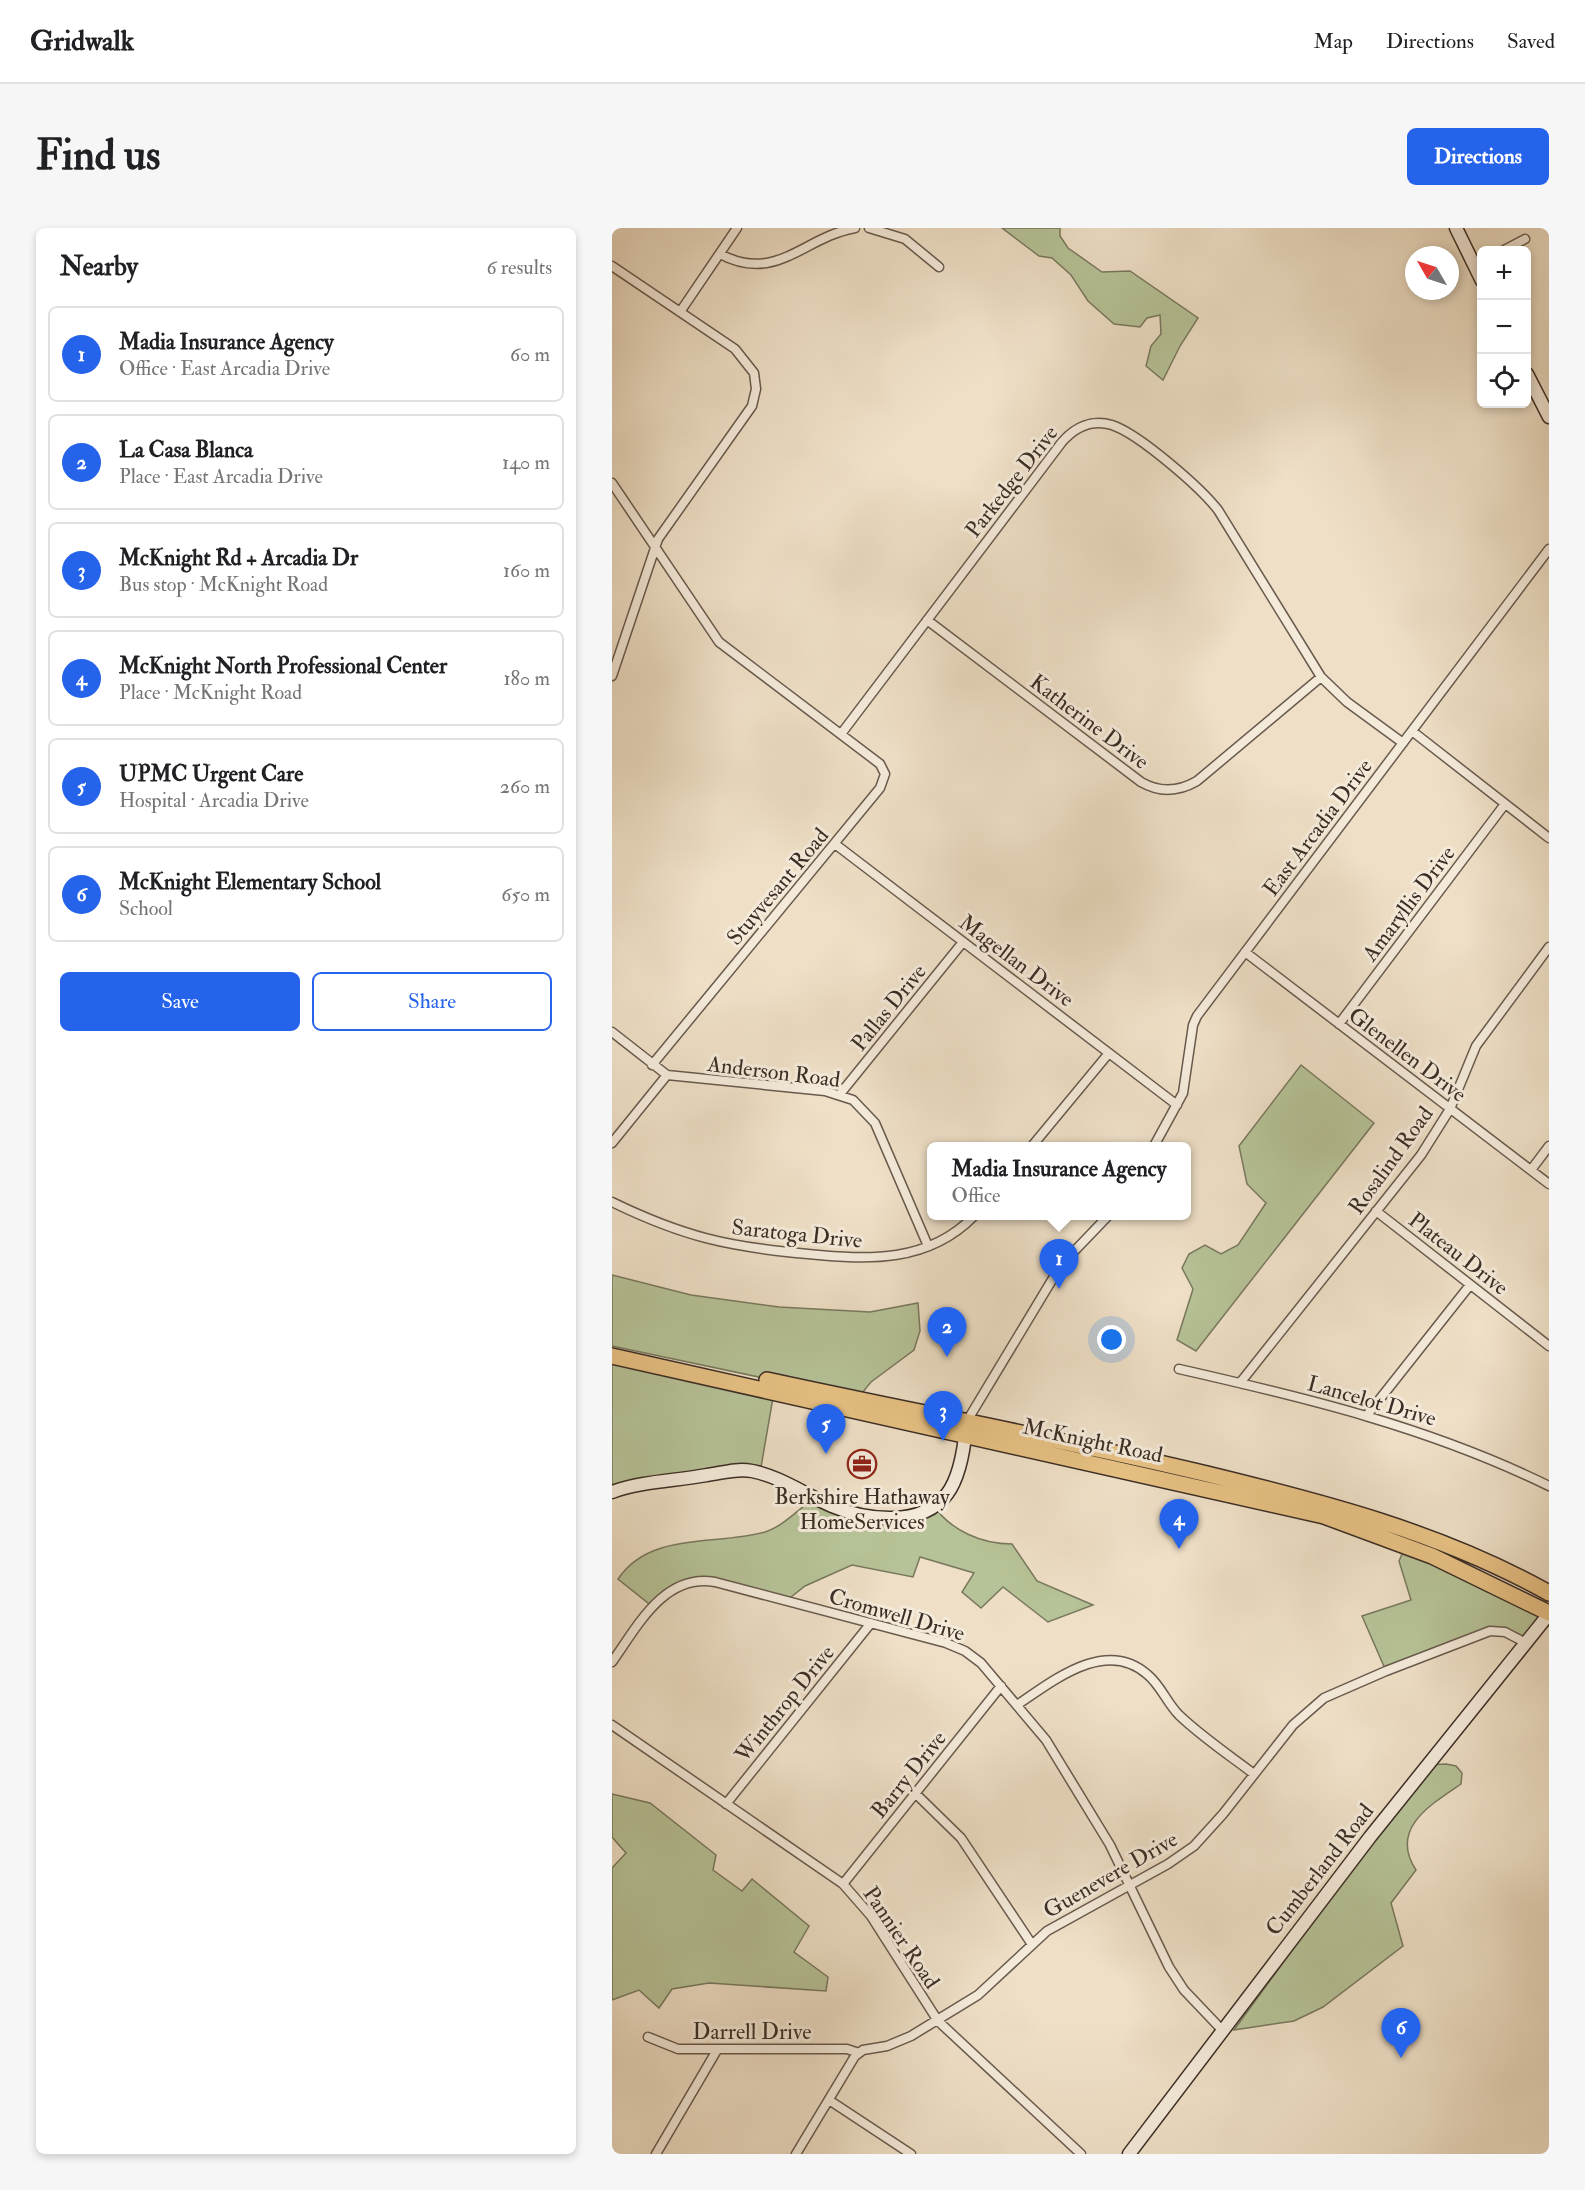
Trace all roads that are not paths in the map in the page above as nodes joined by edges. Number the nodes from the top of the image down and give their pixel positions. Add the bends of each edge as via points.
1 (737, 228) edge
2 (855, 228) edge
3 (869, 228) edge
4 (1456, 228) edge
5 (1525, 239) dead end
6 (1512, 246) edge
7 (720, 254) junction
8 (1477, 264) edge
9 (612, 266) edge
10 (939, 267) dead end
11 (680, 312) junction
12 (1531, 382) edge
13 (1549, 417) edge
14 (612, 483) edge
15 (654, 547) junction
16 (1549, 549) edge
17 (927, 620) junction
18 (612, 676) edge
19 (1321, 677) junction
20 (1412, 731) junction
21 (841, 734) junction
22 (1403, 743) junction
23 (1505, 804) junction
24 (1549, 838) edge
25 (835, 844) junction
26 (963, 942) junction
27 (1549, 947) edge
28 (1245, 952) junction
29 (1339, 1024) junction
30 (612, 1032) edge
31 (1109, 1053) junction
32 (652, 1065) junction
33 (667, 1075) junction
34 (840, 1094) junction
35 (1178, 1105) junction
36 (1450, 1109) junction
37 (1035, 1142) edge
38 (1156, 1142) edge
39 (612, 1143) edge
40 (1549, 1146) edge
41 (1531, 1170) junction
42 (1549, 1184) edge
43 (612, 1202) edge
44 (1376, 1211) junction
45 (968, 1220) edge
46 (1103, 1220) edge
47 (928, 1246) junction
48 (1470, 1285) junction
49 (612, 1346) edge
50 (1549, 1346) edge
51 (612, 1356) edge
52 (1179, 1369) dead end
53 (1240, 1383) junction
54 (1368, 1414) junction
55 (964, 1430) junction
56 (1549, 1486) edge
57 (612, 1492) edge
58 (1549, 1593) edge
59 (1549, 1613) edge
60 (871, 1623) junction
61 (1526, 1643) junction
62 (612, 1662) edge
63 (1001, 1686) junction
64 (1017, 1705) junction
65 (612, 1725) edge
66 (1254, 1774) junction
67 (915, 1793) junction
68 (726, 1804) junction
69 (843, 1884) junction
70 (1130, 1885) junction
71 (1031, 1943) junction
72 (938, 2021) junction
73 (1223, 2031) junction
74 (648, 2037) dead end
75 (717, 2050) junction
76 (859, 2053) junction
77 (829, 2100) junction
78 (656, 2154) edge
79 (796, 2154) edge
80 (911, 2154) edge
81 (1081, 2154) edge
82 (1129, 2154) edge

1 - 7 street
2 - 7 street via 830,235 766,265 740,263
3 - 10 street via 905,239
4 - 8 main road
5 - 6 street
7 - 11 street
9 - 11 street
11 - 15 street via 744,357 754,373 756,389 747,414
12 - 13 main road
14 - 15 street
15 - 18 street
15 - 21 street via 719,642
16 - 20 street, East Arcadia Drive
17 - 19 street, Katherine Drive via 1141,782 1164,790 1197,781
17 - 19 street, Parkedge Drive via 1066,437 1086,425 1111,425 1184,475 1210,499
17 - 21 street, Parkedge Drive
19 - 22 street, Parkedge Drive via 1347,702
20 - 22 street, East Arcadia Drive
20 - 23 street
21 - 25 street, Stuyvesant Road via 880,764 885,778
22 - 28 street, East Arcadia Drive
23 - 24 street
23 - 29 street, Amaryllis Drive
25 - 26 street, Magellan Drive
25 - 32 street, Stuyvesant Road
26 - 31 street, Magellan Drive
26 - 34 street, Pallas Drive
27 - 36 street, Rosalind Road via 1476,1046
28 - 29 street, Glenellen Drive
28 - 35 street, East Arcadia Drive via 1193,1025
29 - 36 street, Glenellen Drive
30 - 32 street, Anderson Road
31 - 35 street, Magellan Drive
31 - 37 street
32 - 33 street, Anderson Road
33 - 34 street, Anderson Road
33 - 39 street
34 - 47 street, Anderson Road via 859,1105 875,1123
35 - 38 street, East Arcadia Drive
36 - 41 street, Glenellen Drive
36 - 44 street, Rosalind Road
40 - 41 street
41 - 42 street, Glenellen Drive
43 - 47 street, Saratoga Drive via 682,1233 749,1248 863,1259 900,1255
44 - 48 street, Plateau Drive
44 - 53 street, Rosalind Road
45 - 47 street, Saratoga Drive
46 - 55 street via 1062,1265
48 - 50 street, Plateau Drive
48 - 54 street
49 - 55 highway, McKnight Road
51 - 55 highway, McKnight Road
52 - 53 street, Lancelot Drive
53 - 54 street, Lancelot Drive
54 - 56 street, Lancelot Drive via 1460,1446
55 - 57 main road via 949,1475 933,1505 907,1516 870,1517 834,1507 760,1473 740,1470 664,1480
55 - 58 highway, McKnight Road via 1136,1457 1335,1506 1439,1540
55 - 59 highway, McKnight Road via 1324,1516 1432,1556
59 - 61 main road, Cumberland Road
60 - 62 street, Cromwell Drive via 715,1582 694,1580 675,1587 658,1601
60 - 63 street, Cromwell Drive via 965,1651
60 - 68 street, Winthrop Drive
61 - 66 street, Guenevere Drive via 1505,1632 1490,1631 1335,1692 1303,1715
61 - 73 main road, Cumberland Road via 1370,1837
63 - 64 street, Cromwell Drive
63 - 67 street, Barry Drive
64 - 66 street via 1077,1667 1097,1661 1123,1662 1150,1676 1183,1718
64 - 70 street, Cromwell Drive via 1056,1757
65 - 68 street, Pannier Road
66 - 70 street, Guenevere Drive via 1194,1846
67 - 69 street, Barry Drive
67 - 71 street via 961,1838
68 - 69 street, Pannier Road
69 - 72 street, Pannier Road via 871,1916
70 - 71 street, Guenevere Drive
70 - 73 street, Cromwell Drive via 1176,1979
71 - 72 street, Guenevere Drive via 988,1989
72 - 76 street, Guenevere Drive via 898,2042
72 - 81 street, Pannier Road
73 - 82 main road, Cumberland Road
74 - 75 street, Darrell Drive via 678,2049
75 - 76 street, Darrell Drive via 847,2049
75 - 78 street
76 - 77 street
77 - 79 street
77 - 80 street

